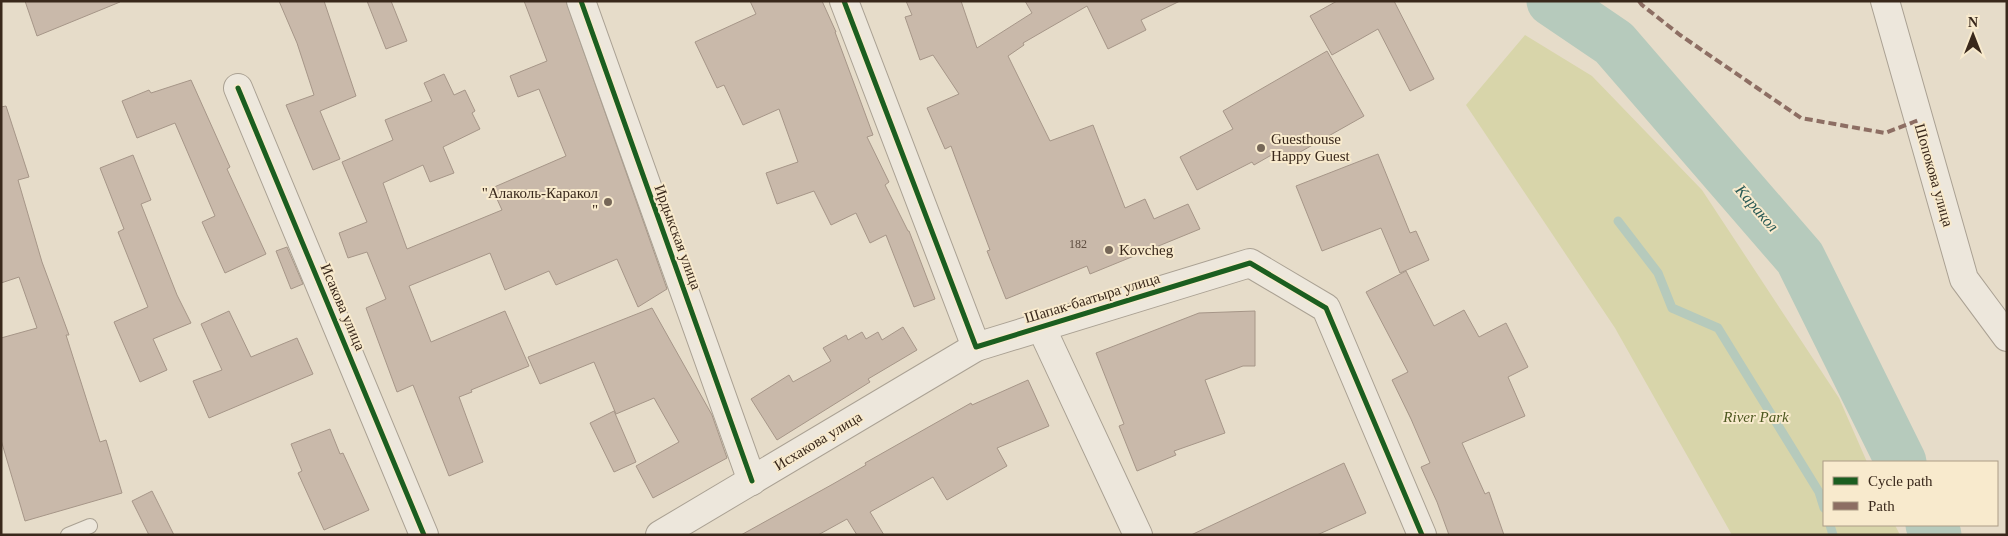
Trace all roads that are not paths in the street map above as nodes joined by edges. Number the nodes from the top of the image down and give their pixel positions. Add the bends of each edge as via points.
1 (581, 1) edge
2 (844, 1) edge
3 (1885, 1) edge
4 (238, 88) dead end
5 (1041, 327) junction
6 (2007, 338) edge
7 (976, 347) junction
8 (752, 481) junction
9 (90, 526) dead end
10 (68, 535) edge
11 (424, 535) edge
12 (660, 535) edge
13 (1138, 535) edge
14 (1422, 535) edge

1 - 8 street, Ирдыкская улица
2 - 7 street
3 - 6 street, Шопокова улица via 1964,279
4 - 11 street, Исакова улица
5 - 7 street, Шапак-баатыра улица
5 - 13 street, Шапак-баатыра улица
5 - 14 street, Шапак-баатыра улица via 1250,263 1326,308
7 - 8 street, Исхакова улица
8 - 12 street, Исхакова улица
9 - 10 lane

